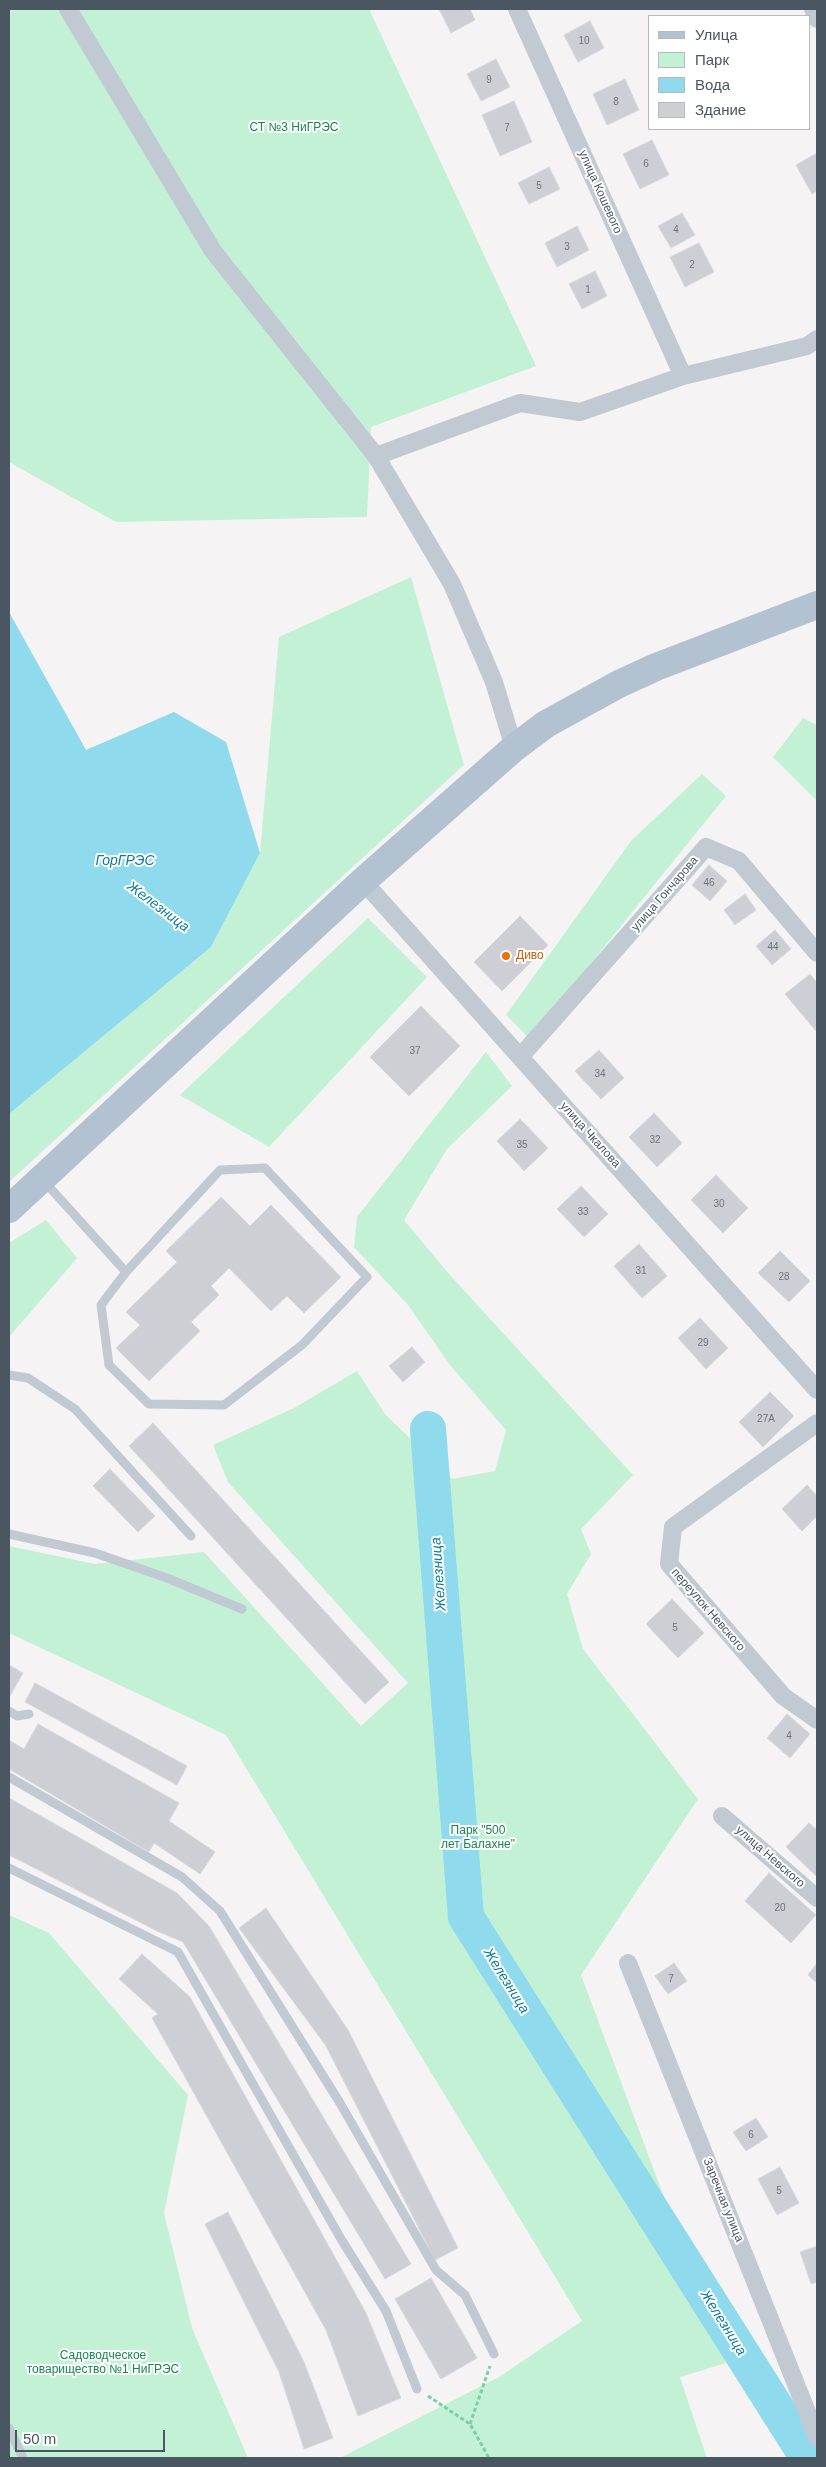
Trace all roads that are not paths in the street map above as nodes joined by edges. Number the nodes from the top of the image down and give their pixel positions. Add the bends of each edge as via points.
1 (68, 9) edge
2 (518, 9) edge
3 (813, 9) edge
4 (817, 18) edge
5 (817, 339) edge
6 (682, 376) junction
7 (376, 456) junction
8 (817, 605) edge
9 (514, 748) junction
10 (363, 881) junction
11 (817, 953) edge
12 (520, 1057) junction
13 (41, 1178) junction
14 (9, 1208) edge
15 (126, 1272) junction
16 (9, 1375) edge
17 (817, 1390) edge
18 (817, 1423) edge
19 (9, 1534) edge
20 (191, 1536) dead end
21 (242, 1609) dead end
22 (9, 1711) edge
23 (29, 1714) dead end
24 (817, 1720) edge
25 (9, 1777) edge
26 (722, 1816) dead end
27 (9, 1868) edge
28 (817, 1898) edge
29 (628, 1963) dead end
30 (494, 2354) road end
31 (417, 2389) road end
32 (9, 2428) edge
33 (817, 2437) edge
34 (22, 2458) edge

1 - 7 street via 213,251
2 - 6 street, улица Кошевого
3 - 4 street
5 - 6 street via 807,346
6 - 7 street via 580,412 520,403
7 - 9 street via 452,584 494,682
8 - 9 main road via 626,680 567,711
9 - 10 main road
10 - 12 street, улица Чкалова
10 - 13 main road
11 - 12 street, улица Гончарова via 739,861 706,848
12 - 17 street, улица Чкалова
13 - 14 main road
13 - 15 lane
15 - 15 lane via 102,1305 109,1365 149,1404 224,1405 302,1345 367,1277 265,1168 220,1170
16 - 20 lane via 28,1378 75,1408
18 - 24 street, переулок Невского via 674,1527 669,1564 783,1696
19 - 21 lane via 95,1553
22 - 23 lane via 18,1716
25 - 30 lane via 182,1877 220,1912 340,2103 436,2270 465,2295
26 - 28 street, улица Невского
27 - 31 lane via 178,1952 340,2239 386,2310
29 - 33 street, Заречная улица
32 - 34 lane

